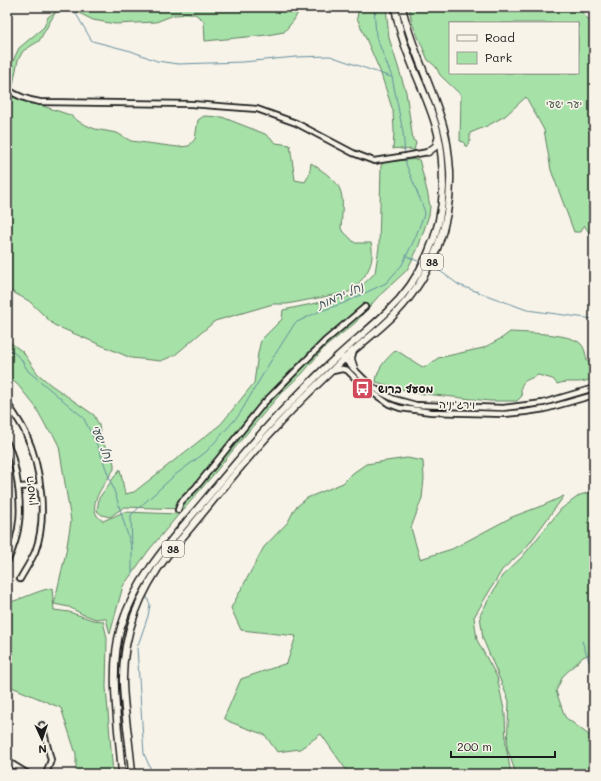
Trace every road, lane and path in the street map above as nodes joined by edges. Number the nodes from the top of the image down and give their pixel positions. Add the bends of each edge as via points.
1 (395, 7) edge
2 (402, 7) edge
3 (7, 89) edge
4 (439, 137) junction
5 (428, 152) junction
6 (442, 162) junction
7 (365, 307) dead end
8 (353, 350) junction
9 (337, 356) junction
10 (344, 358) junction
11 (354, 368) junction
12 (331, 371) junction
13 (594, 388) edge
14 (594, 395) edge
15 (7, 403) edge
16 (7, 443) edge
17 (40, 486) junction
18 (18, 487) junction
19 (178, 510) dead end
20 (7, 562) edge
21 (20, 579) dead end
22 (42, 725) dead end
23 (7, 761) edge
24 (132, 773) edge
25 (28, 774) edge
26 (46, 774) edge
27 (122, 774) edge

1 - 4 highway, 38 via 406,50
2 - 8 highway, 38 via 406,28 445,130 450,173 448,210 438,248 424,276 395,314
3 - 5 street via 19,97 40,102 191,104 257,109 296,123 353,153 374,161
4 - 5 highway via 436,146
4 - 6 highway, 38
5 - 6 highway via 437,155
6 - 9 highway, 38 via 440,216 432,245 418,272 390,310
7 - 19 street via 325,341 272,394 181,502
8 - 10 highway, 38
8 - 11 highway via 351,360
9 - 10 street, וירג'יניה
9 - 27 highway, 38 via 270,422 154,561 140,585 127,611 116,650 116,708
10 - 11 street, וירג'יניה
10 - 12 highway, 38
11 - 13 street, וירג'יניה via 374,388 394,399 432,407 502,408 543,403
12 - 14 street, וירג'יניה via 347,370 363,386 389,404 431,412 525,412
12 - 24 highway, 38 via 276,426 169,553 147,585 134,615 123,664 124,702
15 - 17 street, היסמין via 27,435
16 - 18 street
17 - 18 street
17 - 21 street, היסמין via 42,522 39,538
18 - 20 street via 18,534
22 - 26 street via 51,760
23 - 25 street

